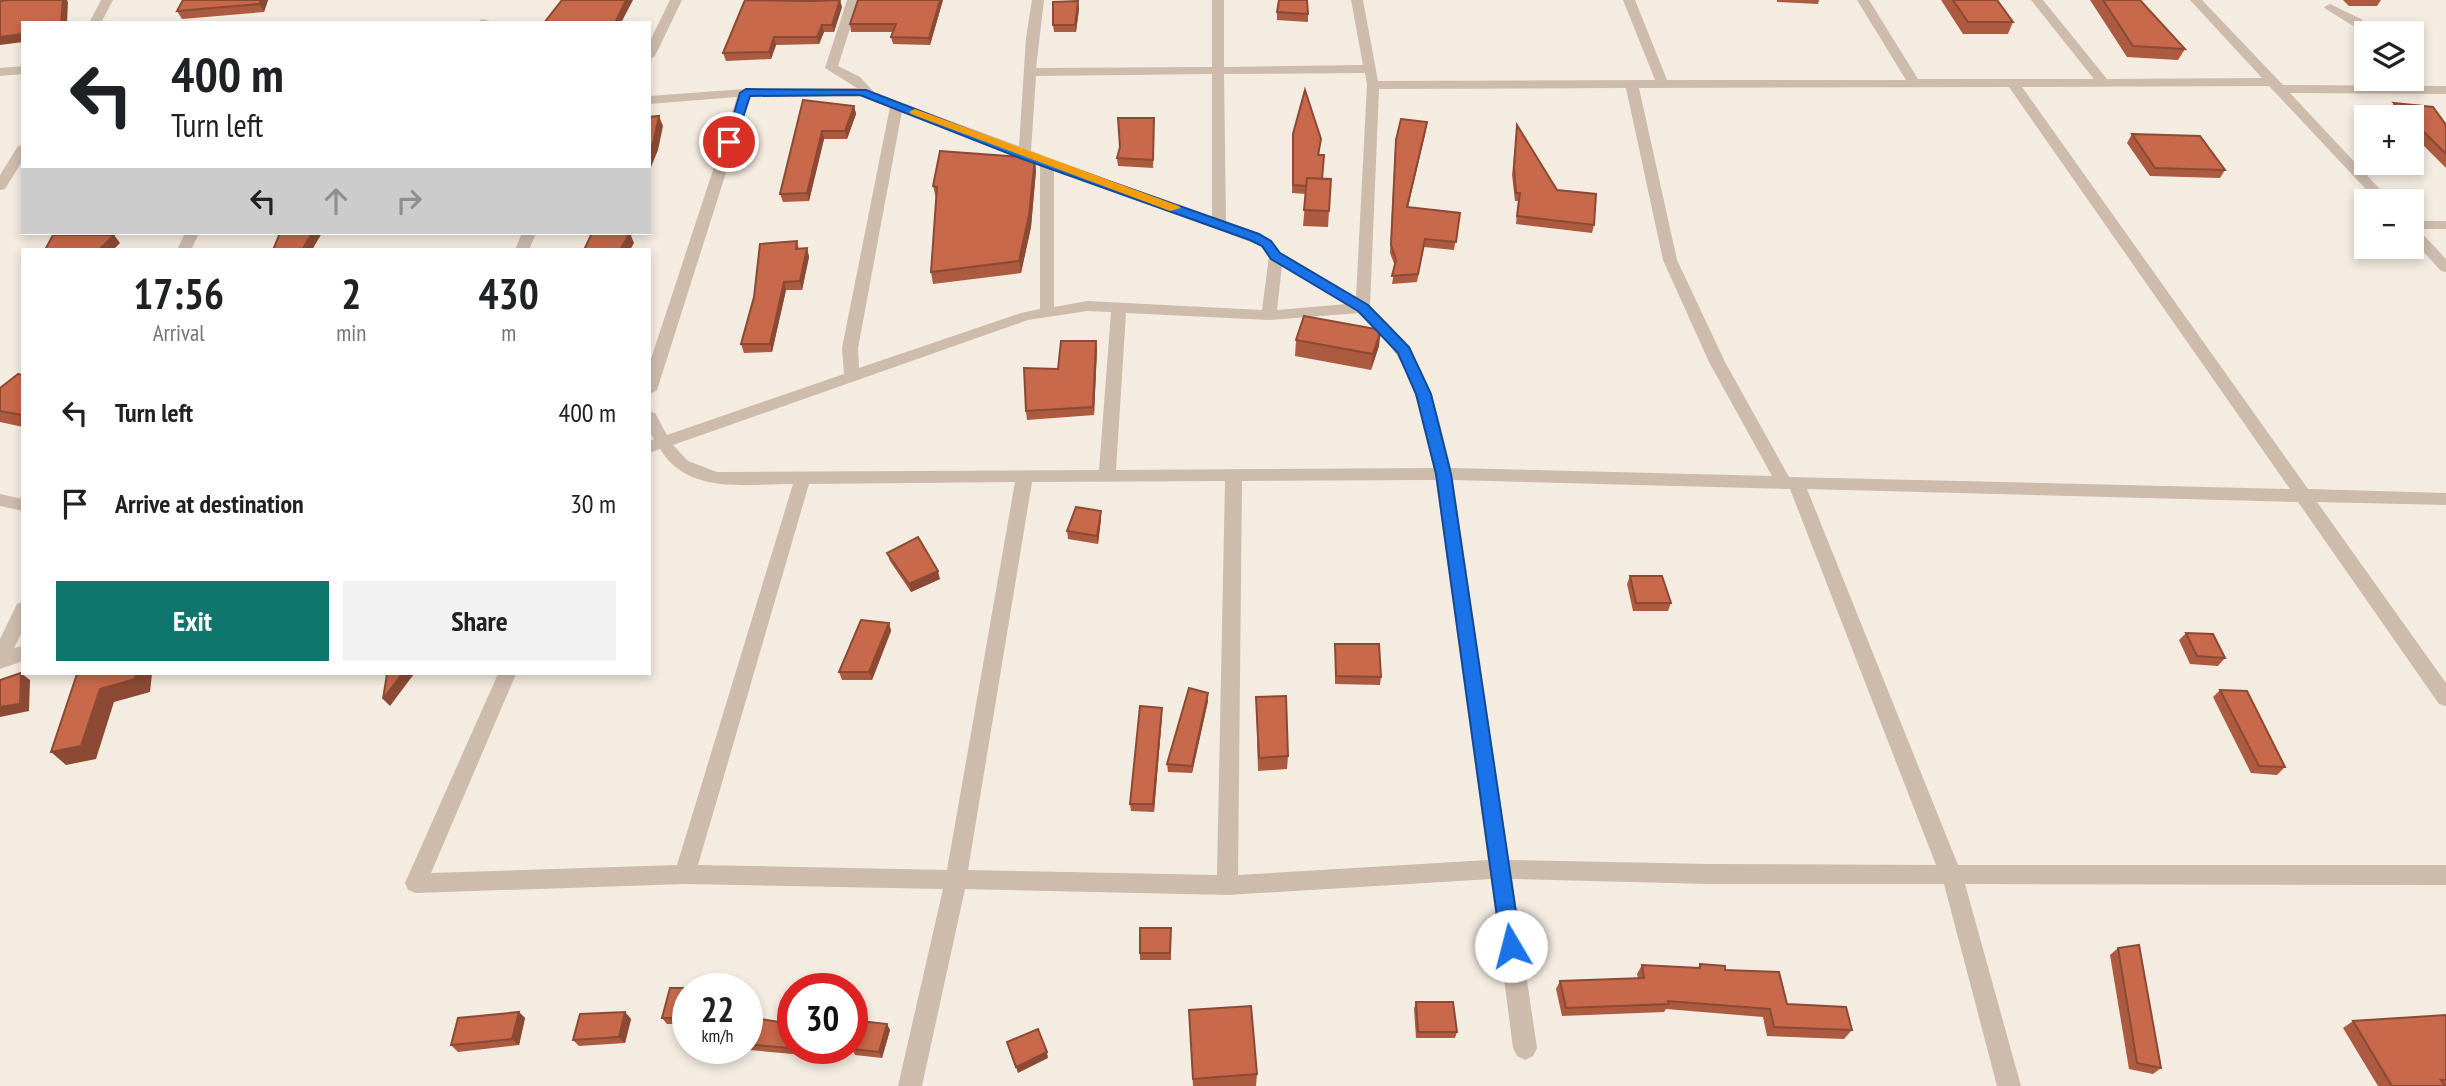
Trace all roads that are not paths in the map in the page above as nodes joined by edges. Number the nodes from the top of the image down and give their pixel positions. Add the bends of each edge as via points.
1 (107, 0) edge
2 (676, 0) edge
3 (853, 0) edge
4 (1038, 0) edge
5 (1218, 0) edge
6 (1357, 0) edge
7 (1629, 0) edge
8 (1863, 0) edge
9 (2037, 0) edge
10 (2196, 0) edge
11 (2330, 7) dead end
12 (97, 21) edge
13 (2358, 21) edge
14 (651, 52) edge
15 (1220, 68) junction
16 (1370, 69) junction
17 (21, 70) edge
18 (0, 72) edge
19 (1031, 72) junction
20 (2103, 82) junction
21 (2013, 83) junction
22 (1915, 84) junction
23 (1373, 85) junction
24 (1632, 86) junction
25 (1663, 86) junction
26 (2277, 86) junction
27 (2354, 89) edge
28 (2424, 90) edge
29 (2446, 90) edge
30 (746, 93) junction
31 (872, 96) junction
32 (651, 100) edge
33 (897, 105) junction
34 (21, 152) edge
35 (1024, 155) junction
36 (1047, 163) junction
37 (2, 179) edge
38 (2373, 189) edge
39 (1219, 224) junction
40 (2424, 225) edge
41 (2446, 225) edge
42 (2424, 244) edge
43 (1276, 256) junction
44 (2446, 268) edge
45 (1119, 308) junction
46 (1363, 308) junction
47 (1047, 312) junction
48 (1269, 315) junction
49 (852, 377) junction
50 (651, 384) edge
51 (651, 424) edge
52 (657, 444) edge
53 (1234, 474) junction
54 (1444, 474) junction
55 (1025, 475) junction
56 (1107, 475) junction
57 (803, 477) junction
58 (1789, 481) junction
59 (2303, 495) junction
60 (2446, 499) edge
61 (0, 500) edge
62 (21, 505) edge
63 (21, 613) edge
64 (21, 654) edge
65 (0, 660) edge
66 (507, 675) edge
67 (2446, 698) edge
68 (1500, 869) junction
69 (685, 874) junction
70 (1950, 874) junction
71 (2446, 875) edge
72 (956, 880) junction
73 (1227, 885) junction
74 (1525, 1048) dead end
75 (910, 1086) edge
76 (2009, 1086) edge

1 - 12 street
2 - 14 street
3 - 31 street via 831,68 856,80
4 - 19 street
5 - 15 street
6 - 16 street
7 - 25 street
8 - 22 street
9 - 20 street
10 - 26 street
11 - 13 street
15 - 16 street
15 - 19 street
15 - 39 street
16 - 23 street
17 - 18 street
19 - 35 street via 1031,115
20 - 21 street
20 - 26 street
21 - 22 street
21 - 59 street
22 - 25 street
23 - 24 street
23 - 46 street
24 - 25 street
24 - 58 street via 1670,260 1717,362
26 - 27 street
26 - 38 street
28 - 29 street
30 - 31 street via 853,90
30 - 32 street
30 - 50 street
31 - 33 street
33 - 35 street
33 - 49 street via 850,348
34 - 37 street
35 - 36 street
36 - 39 street
36 - 47 street
39 - 43 street via 1266,243
40 - 41 street
42 - 44 street
43 - 46 street
43 - 48 street
45 - 47 street via 1087,306
45 - 48 street
45 - 56 street
46 - 48 street
46 - 54 street via 1404,351 1423,394
47 - 49 street
49 - 52 street
51 - 52 street
52 - 57 street via 678,464 703,476
53 - 54 street
53 - 56 street
53 - 73 street
54 - 58 street
54 - 68 street
55 - 56 street
55 - 57 street
55 - 72 street
57 - 69 street
58 - 59 street
58 - 70 street
59 - 60 street
59 - 67 street
61 - 62 street
63 - 65 street
64 - 65 street
66 - 69 street via 416,883
68 - 70 street
68 - 73 street
68 - 74 street
69 - 72 street
70 - 71 street
70 - 76 street via 1961,900
72 - 73 street
72 - 75 street

